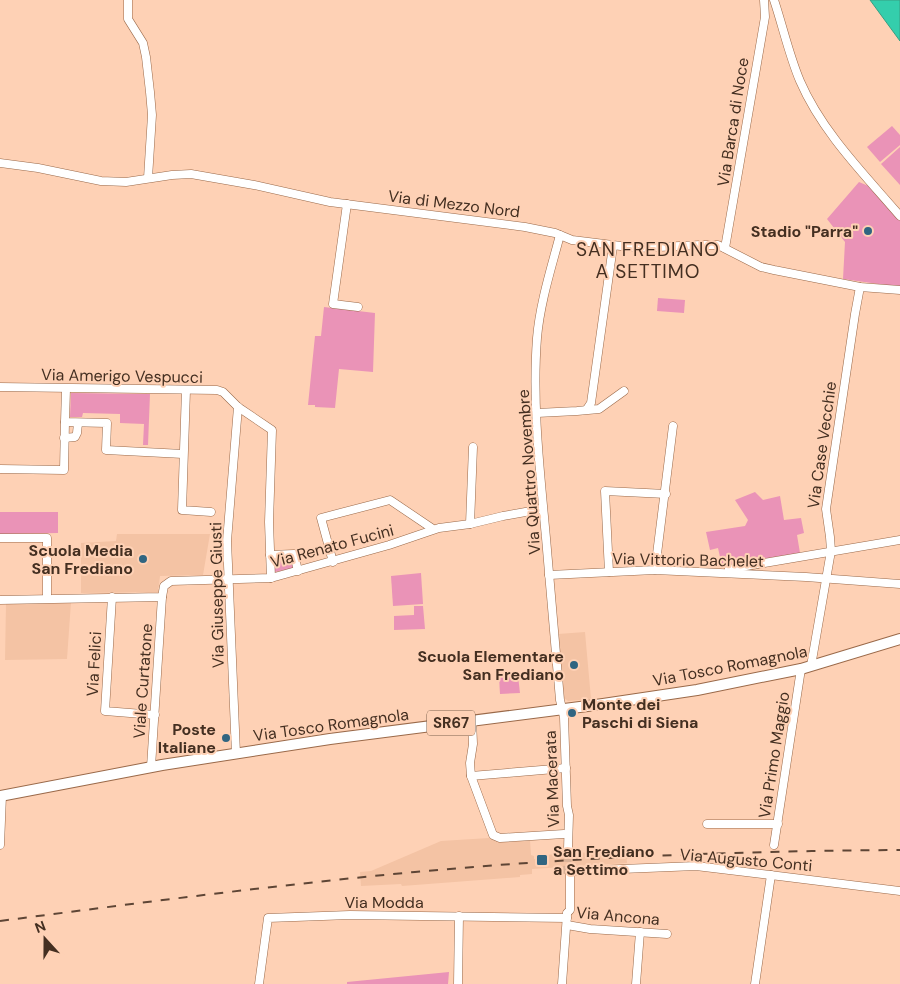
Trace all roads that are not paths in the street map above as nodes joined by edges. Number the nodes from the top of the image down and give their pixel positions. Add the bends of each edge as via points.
1 (128, 0) edge
2 (764, 0) edge
3 (774, 0) edge
4 (0, 163) edge
5 (148, 178) junction
6 (347, 204) junction
7 (900, 216) edge
8 (560, 235) junction
9 (613, 246) junction
10 (725, 248) junction
11 (860, 287) junction
12 (900, 290) edge
13 (358, 307) dead end
14 (0, 388) edge
15 (66, 389) junction
16 (186, 390) junction
17 (624, 392) dead end
18 (238, 407) junction
19 (588, 409) junction
20 (537, 412) junction
21 (65, 422) junction
22 (78, 422) junction
23 (673, 426) dead end
24 (64, 438) junction
25 (473, 447) dead end
26 (183, 454) junction
27 (0, 469) edge
28 (666, 494) junction
29 (542, 508) junction
30 (211, 512) dead end
31 (470, 524) junction
32 (433, 529) junction
33 (0, 538) edge
34 (900, 540) edge
35 (831, 551) junction
36 (270, 554) junction
37 (333, 562) junction
38 (656, 570) junction
39 (298, 571) junction
40 (609, 572) junction
41 (720, 572) junction
42 (549, 575) junction
43 (271, 578) junction
44 (825, 578) junction
45 (228, 579) junction
46 (900, 584) edge
47 (112, 597) junction
48 (162, 597) junction
49 (47, 598) junction
50 (0, 600) edge
51 (900, 639) edge
52 (806, 667) junction
53 (563, 708) junction
54 (155, 715) junction
55 (472, 720) junction
56 (236, 754) junction
57 (151, 767) junction
58 (566, 768) junction
59 (470, 776) junction
60 (1, 796) edge
61 (567, 806) junction
62 (707, 824) dead end
63 (778, 824) junction
64 (564, 834) junction
65 (0, 845) edge
66 (774, 845) dead end
67 (568, 849) tunnel mouth
68 (771, 875) junction
69 (900, 891) edge
70 (459, 916) junction
71 (567, 919) junction
72 (640, 932) junction
73 (668, 934) dead end
74 (259, 984) edge
75 (458, 984) edge
76 (562, 984) edge
77 (636, 984) edge
78 (755, 984) edge

1 - 5 street via 128,19 142,43 150,92 152,115
2 - 10 street, Via Barca di Noce via 765,17
3 - 7 street via 791,56 819,116
4 - 5 street, Via di Mezzo Nord via 101,181 126,182
5 - 6 street, Via di Mezzo Nord via 187,174
6 - 8 street, Via di Mezzo Nord
6 - 13 street via 333,304
8 - 9 street, Via di Mezzo Nord
8 - 20 street, Via Quattro Novembre via 539,322
9 - 10 street, Via di Mezzo Nord via 713,245
9 - 19 street
10 - 11 street, Via di Mezzo Nord via 767,269
11 - 12 street, Via di Mezzo Nord
11 - 35 street, Via Case Vecchie via 826,509
14 - 15 street, Via Amerigo Vespucci
15 - 16 street, Via Amerigo Vespucci
15 - 21 street
16 - 18 street, Via Amerigo Vespucci via 220,391
16 - 26 street
17 - 19 street via 602,408
18 - 36 street, Via Amerigo Vespucci via 272,430
18 - 45 street, Via Giuseppe Giusti via 227,541
19 - 20 street
20 - 29 street, Via Quattro Novembre
21 - 22 street
21 - 24 street
22 - 24 street via 75,437
22 - 26 street via 107,423 106,450
23 - 28 street
24 - 27 street via 64,470
25 - 31 street
26 - 30 street via 182,510
28 - 38 street
28 - 40 street via 606,491
29 - 31 street, Via Renato Fucini
29 - 42 street, Via Quattro Novembre
31 - 32 street, Via Renato Fucini
32 - 37 street, Via Renato Fucini via 415,538
32 - 37 street via 390,500 321,518
33 - 49 street via 47,538
34 - 35 street
35 - 41 street
35 - 44 street, Via Case Vecchie
36 - 39 street via 294,554
36 - 43 street
37 - 39 street, Via Renato Fucini
38 - 40 street, Via Vittorio Bachelet
38 - 41 street, Via Vittorio Bachelet
39 - 43 street, Via Renato Fucini
40 - 42 street, Via Vittorio Bachelet
41 - 44 street, Via Vittorio Bachelet
42 - 53 street, Via Quattro Novembre
43 - 45 street, Via Renato Fucini
44 - 46 street, Via Vittorio Bachelet
44 - 52 street, Via Case Vecchie
45 - 48 street, Via Renato Fucini via 171,581 164,586
45 - 56 street, Via Giuseppe Giusti
47 - 48 street
47 - 49 street
47 - 54 street, Via Felici via 105,711
48 - 54 street, Viale Curtatone
49 - 50 street
51 - 52 main road, Via Tosco Romagnola / SR67
52 - 53 main road, Via Tosco Romagnola / SR67 via 697,690
52 - 63 street, Via Primo Maggio
53 - 55 main road, Via Tosco Romagnola / SR67
53 - 58 street, Via Macerata
54 - 57 street, Viale Curtatone
55 - 56 main road, Via Tosco Romagnola / SR67
55 - 59 street
56 - 57 main road, Via Tosco Romagnola / SR67
57 - 60 main road, Via Tosco Romagnola / SR67
58 - 59 street
58 - 61 street, Via Macerata
59 - 64 street via 493,835 500,838
60 - 65 street
61 - 64 street
61 - 64 street via 573,812 570,852 563,849
61 - 67 street, Via Macerata
62 - 63 street
63 - 66 street, Via Primo Maggio
68 - 69 street, Via Augusto Conti
68 - 71 street, Via Augusto Conti via 696,866 569,873
68 - 78 street
70 - 71 street, Via Modda
70 - 74 street, Via Modda via 268,918
70 - 75 street
71 - 72 street, Via Ancona via 590,929
71 - 76 street
72 - 73 street, Via Ancona
72 - 77 street

